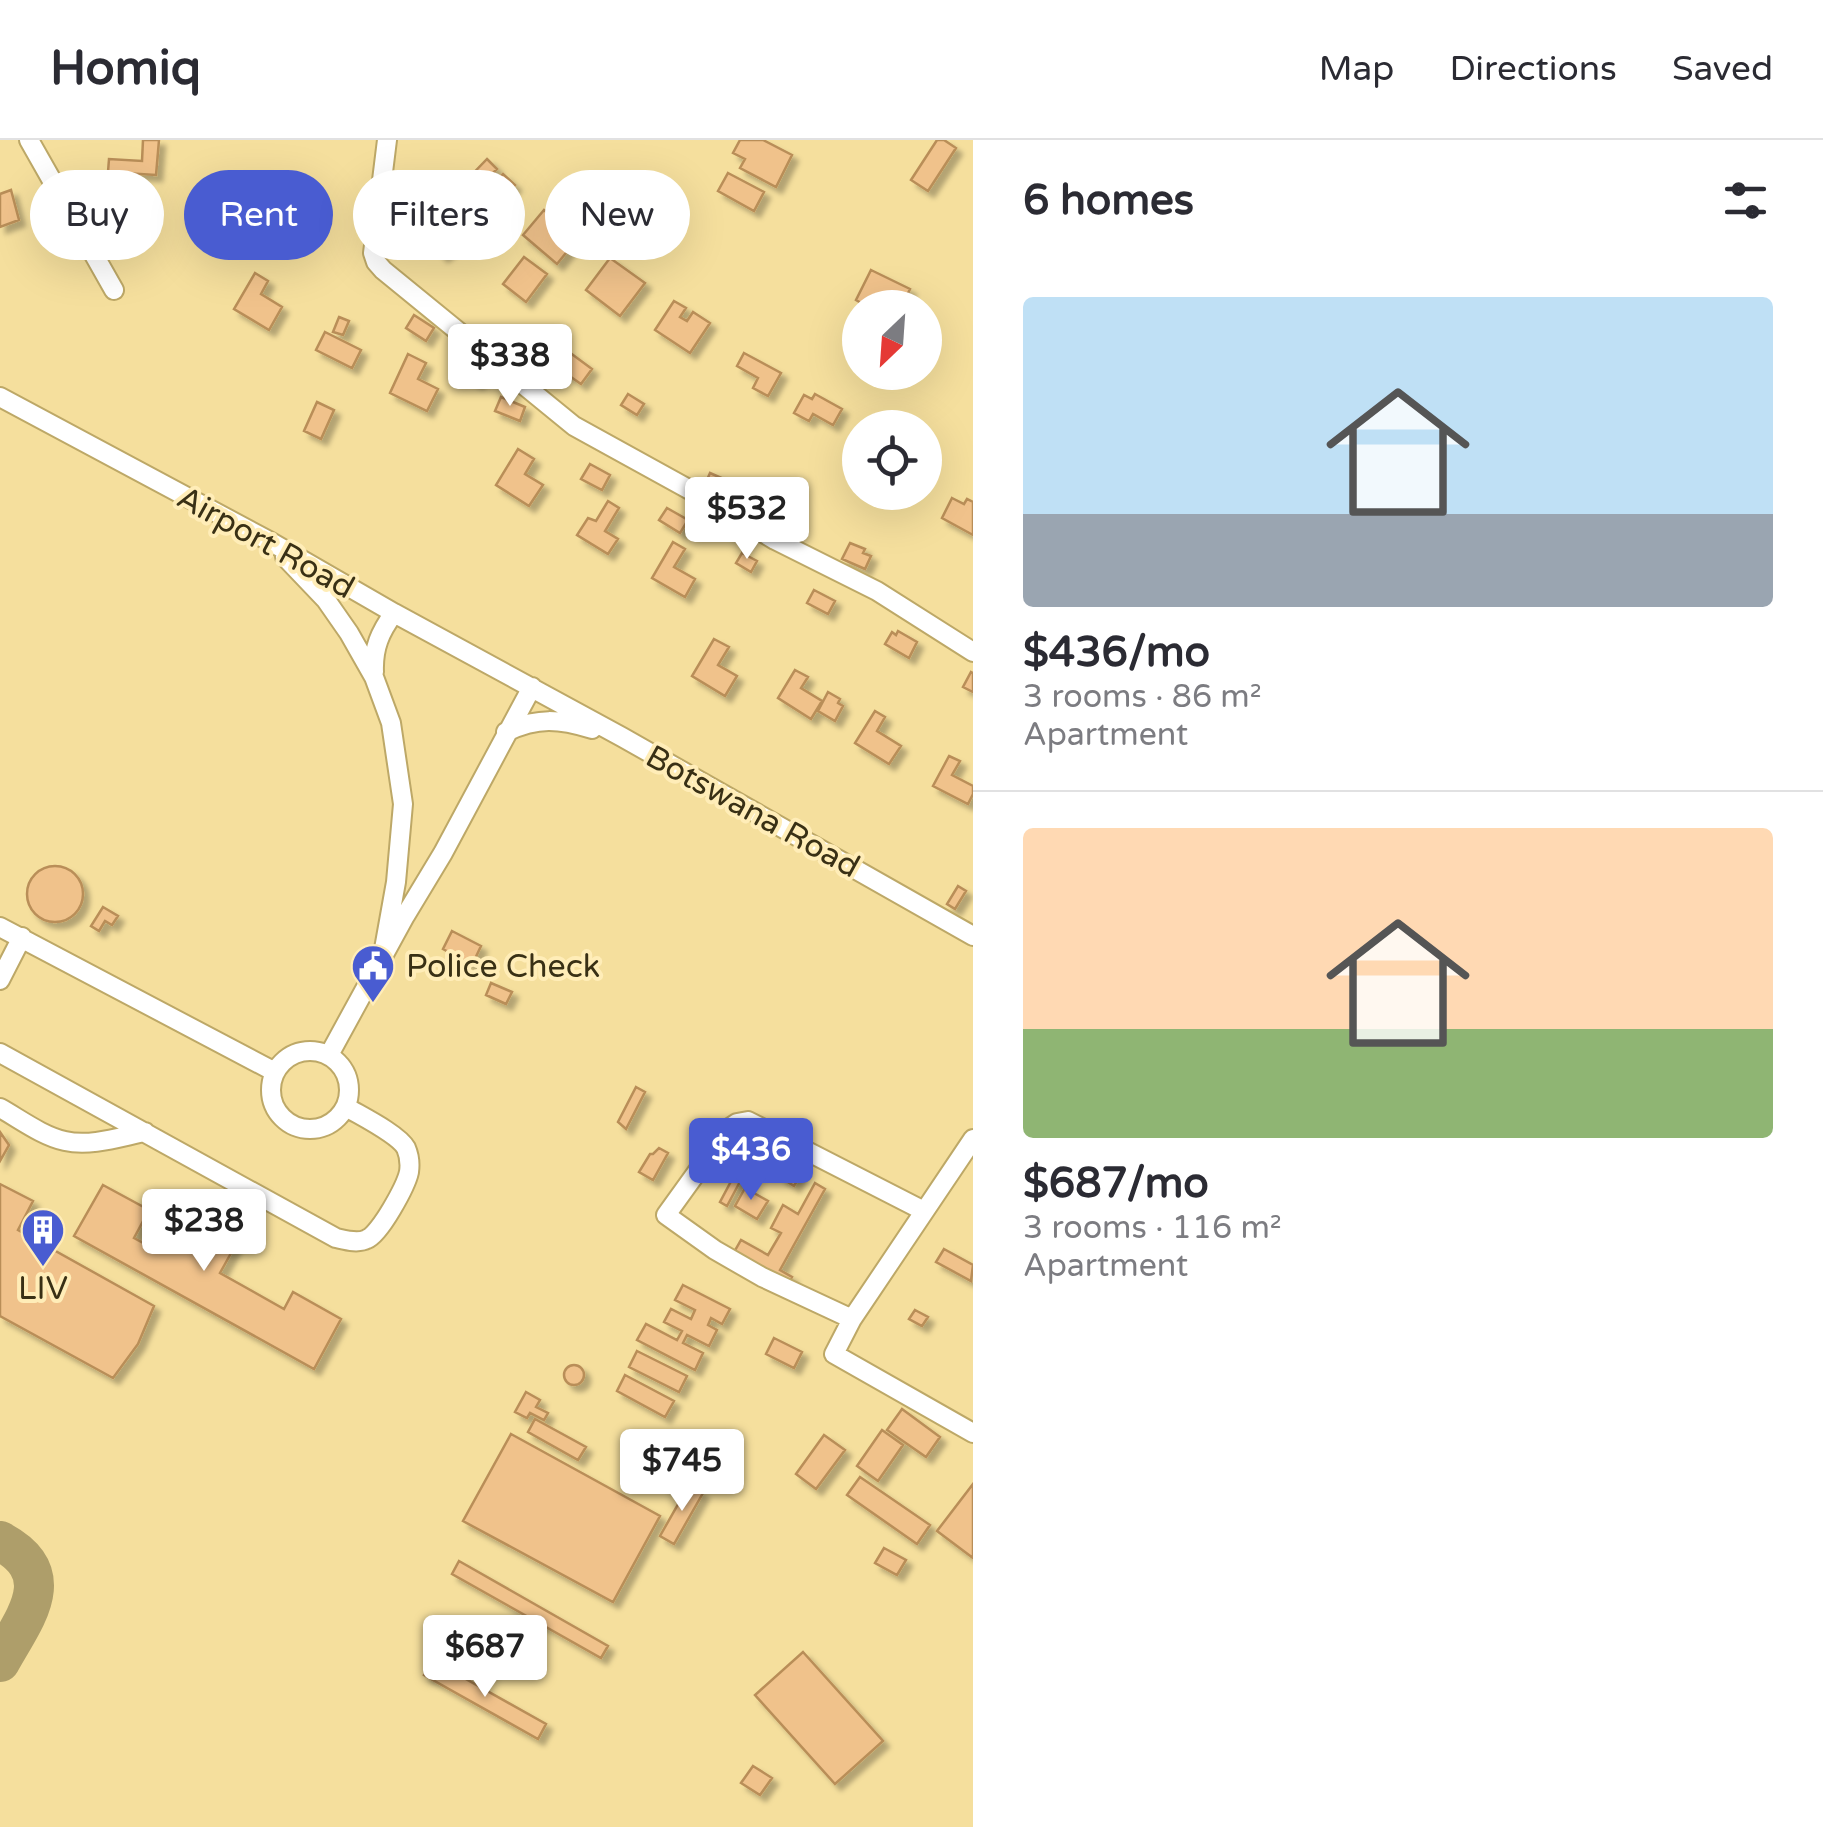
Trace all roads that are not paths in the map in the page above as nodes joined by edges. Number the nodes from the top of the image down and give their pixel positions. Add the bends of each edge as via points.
1 (29, 140) edge
2 (387, 140) edge
3 (114, 290) dead end
4 (0, 397) edge
5 (270, 542) junction
6 (394, 613) junction
7 (973, 652) edge
8 (374, 677) junction
9 (532, 687) junction
10 (506, 732) junction
11 (622, 737) junction
12 (0, 927) edge
13 (973, 936) edge
14 (22, 938) junction
15 (382, 960) junction
16 (0, 980) edge
17 (0, 1053) edge
18 (329, 1055) junction
19 (275, 1072) junction
20 (346, 1107) junction
21 (0, 1108) edge
22 (145, 1132) junction
23 (973, 1138) edge
24 (924, 1211) junction
25 (852, 1319) junction
26 (973, 1433) edge

1 - 3 street
2 - 7 street via 373,253 383,270 574,426 877,591
4 - 5 street, Airport Road
5 - 6 street, Airport Road
5 - 8 street via 326,600
6 - 8 street via 376,644
6 - 9 street, Airport Road
8 - 15 street via 392,723 404,804
9 - 10 street
9 - 11 street, Botswana Road
10 - 11 street via 526,722 559,721
10 - 15 street
11 - 13 street, Botswana Road
12 - 14 street
14 - 16 street
14 - 19 street
15 - 18 street
17 - 22 street
18 - 19 street via 293,1054
18 - 20 street via 348,1078
19 - 20 street via 272,1099 286,1122 313,1130
20 - 22 street via 400,1141 409,1160 409,1174 387,1216 374,1234 357,1242 336,1238
21 - 22 street via 66,1141
23 - 24 street
24 - 25 street
24 - 25 street via 748,1121 728,1130 666,1215 762,1277
25 - 26 street via 834,1354

